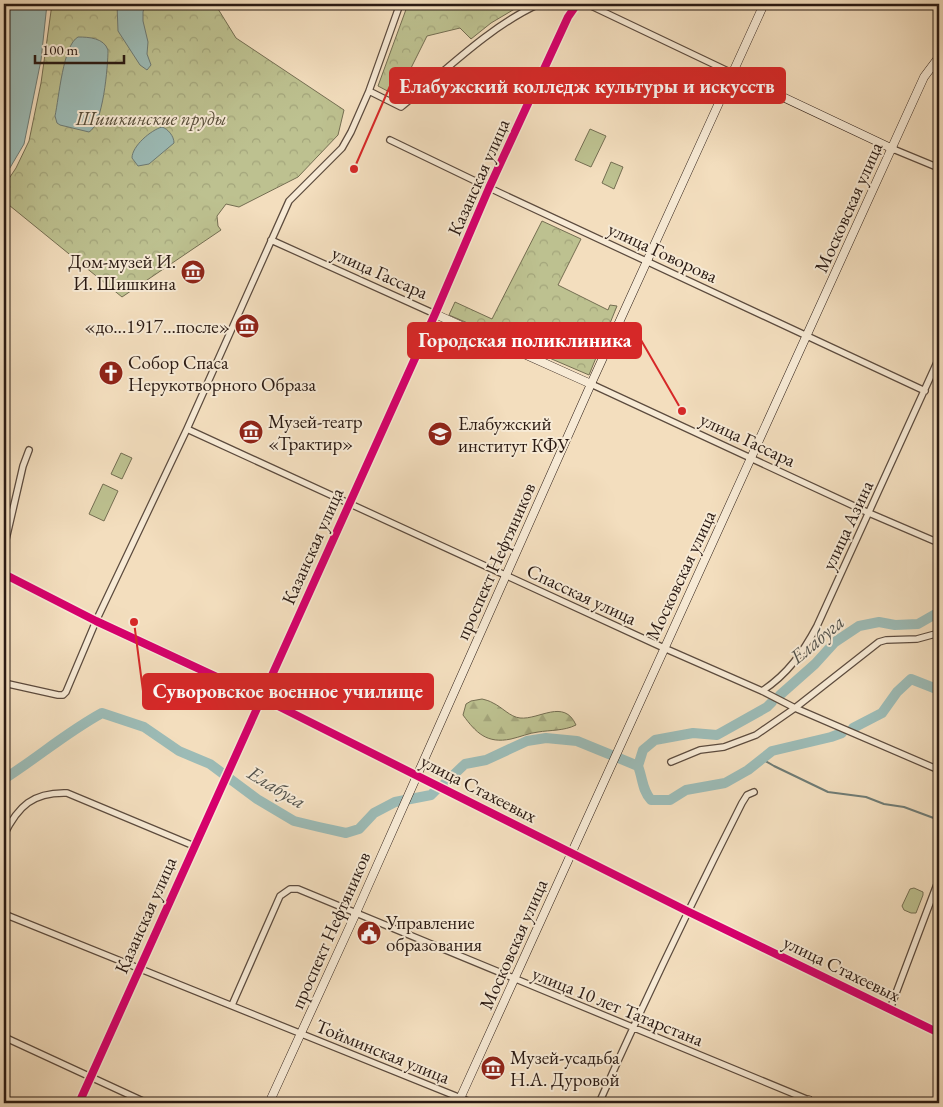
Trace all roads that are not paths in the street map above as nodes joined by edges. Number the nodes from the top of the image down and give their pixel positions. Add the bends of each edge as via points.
1 (400, 4) edge
2 (539, 4) edge
3 (577, 4) edge
4 (587, 4) edge
5 (764, 4) edge
6 (937, 60) edge
7 (732, 73) junction
8 (369, 91) junction
9 (390, 140) dead end
10 (893, 148) junction
11 (939, 168) edge
12 (489, 188) junction
13 (271, 240) junction
14 (648, 261) junction
15 (435, 314) junction
16 (808, 336) junction
17 (939, 358) edge
18 (591, 384) junction
19 (925, 391) junction
20 (187, 429) junction
21 (30, 450) dead end
22 (752, 458) junction
23 (349, 505) junction
24 (869, 513) junction
25 (939, 543) edge
26 (4, 548) edge
27 (4, 574) edge
28 (507, 576) junction
29 (96, 621) junction
30 (939, 634) edge
31 (664, 648) junction
32 (4, 683) edge
33 (762, 691) junction
34 (262, 698) junction
35 (795, 708) junction
36 (671, 762) dead end
37 (939, 770) edge
38 (418, 776) junction
39 (754, 792) dead end
40 (4, 835) edge
41 (194, 846) junction
42 (572, 853) junction
43 (939, 879) edge
44 (687, 911) junction
45 (356, 913) junction
46 (4, 914) edge
47 (140, 968) junction
48 (515, 979) junction
49 (232, 1005) junction
50 (890, 1009) junction
51 (632, 1028) junction
52 (939, 1033) edge
53 (301, 1034) junction
54 (4, 1038) edge
55 (90, 1078) junction
56 (460, 1101) edge
57 (811, 1102) edge
58 (79, 1103) edge
59 (147, 1103) edge
60 (269, 1103) edge
61 (474, 1103) edge
62 (599, 1103) edge

1 - 8 street
2 - 8 street via 492,33 401,107
3 - 12 main road, Казанская улица via 568,17
4 - 7 street
5 - 7 main road, проспект Нефтяников
6 - 10 main road, Московская улица via 924,78
7 - 10 main road
7 - 14 main road, проспект Нефтяников
8 - 13 street via 342,148 294,195
9 - 12 street, улица Говорова
10 - 11 street
10 - 16 main road, Московская улица
12 - 14 street, улица Говорова
12 - 15 main road, Казанская улица
13 - 15 street, улица Гассара
13 - 20 street
14 - 16 street, улица Говорова
14 - 18 main road, проспект Нефтяников
15 - 18 main road, улица Гассара
15 - 23 main road, Казанская улица
16 - 19 street, улица Говорова
16 - 22 main road, Московская улица
17 - 19 street, улица Азина
18 - 22 street, улица Гассара
18 - 28 main road, проспект Нефтяников
19 - 24 street, улица Азина
20 - 23 street, Спасская улица
20 - 29 street
21 - 26 street via 23,466
22 - 24 street, улица Гассара
22 - 31 main road, Московская улица
23 - 28 street, Спасская улица
23 - 34 main road, Казанская улица
24 - 25 street, улица Гассара
24 - 33 street, улица Азина via 804,651 776,682
27 - 29 street, улица Стахеевых
28 - 31 street, Спасская улица
28 - 38 main road, проспект Нефтяников
29 - 32 street via 63,695
29 - 34 street, улица Стахеевых
30 - 35 street via 880,642
31 - 33 street, Спасская улица
31 - 42 main road, Московская улица
33 - 35 street, Спасская улица
34 - 38 street, улица Стахеевых
34 - 41 main road, Казанская улица
35 - 36 street via 756,735 724,747 700,750
35 - 37 street, Спасская улица
38 - 42 street, улица Стахеевых
38 - 45 main road, проспект Нефтяников
39 - 44 street via 747,795 742,803
40 - 41 street via 24,804 67,793
41 - 47 main road, Казанская улица
42 - 44 street, улица Стахеевых
42 - 48 main road, Московская улица
43 - 50 street
44 - 50 street, улица Стахеевых
44 - 51 street
45 - 48 street, улица 10 лет Татарстана
45 - 49 street, улица 10 лет Татарстана via 298,889 286,890 280,896
45 - 53 main road, проспект Нефтяников
46 - 47 street, Тойминская улица
47 - 49 street, Тойминская улица
47 - 55 main road, Казанская улица
48 - 51 street, улица 10 лет Татарстана
48 - 56 main road, Московская улица
49 - 53 street, Тойминская улица
50 - 52 street, улица Стахеевых
51 - 57 street, улица 10 лет Татарстана
51 - 62 street
53 - 56 street, Тойминская улица
53 - 60 main road, проспект Нефтяников
54 - 55 street
55 - 58 main road, Казанская улица
55 - 59 street
56 - 61 street, Тойминская улица

